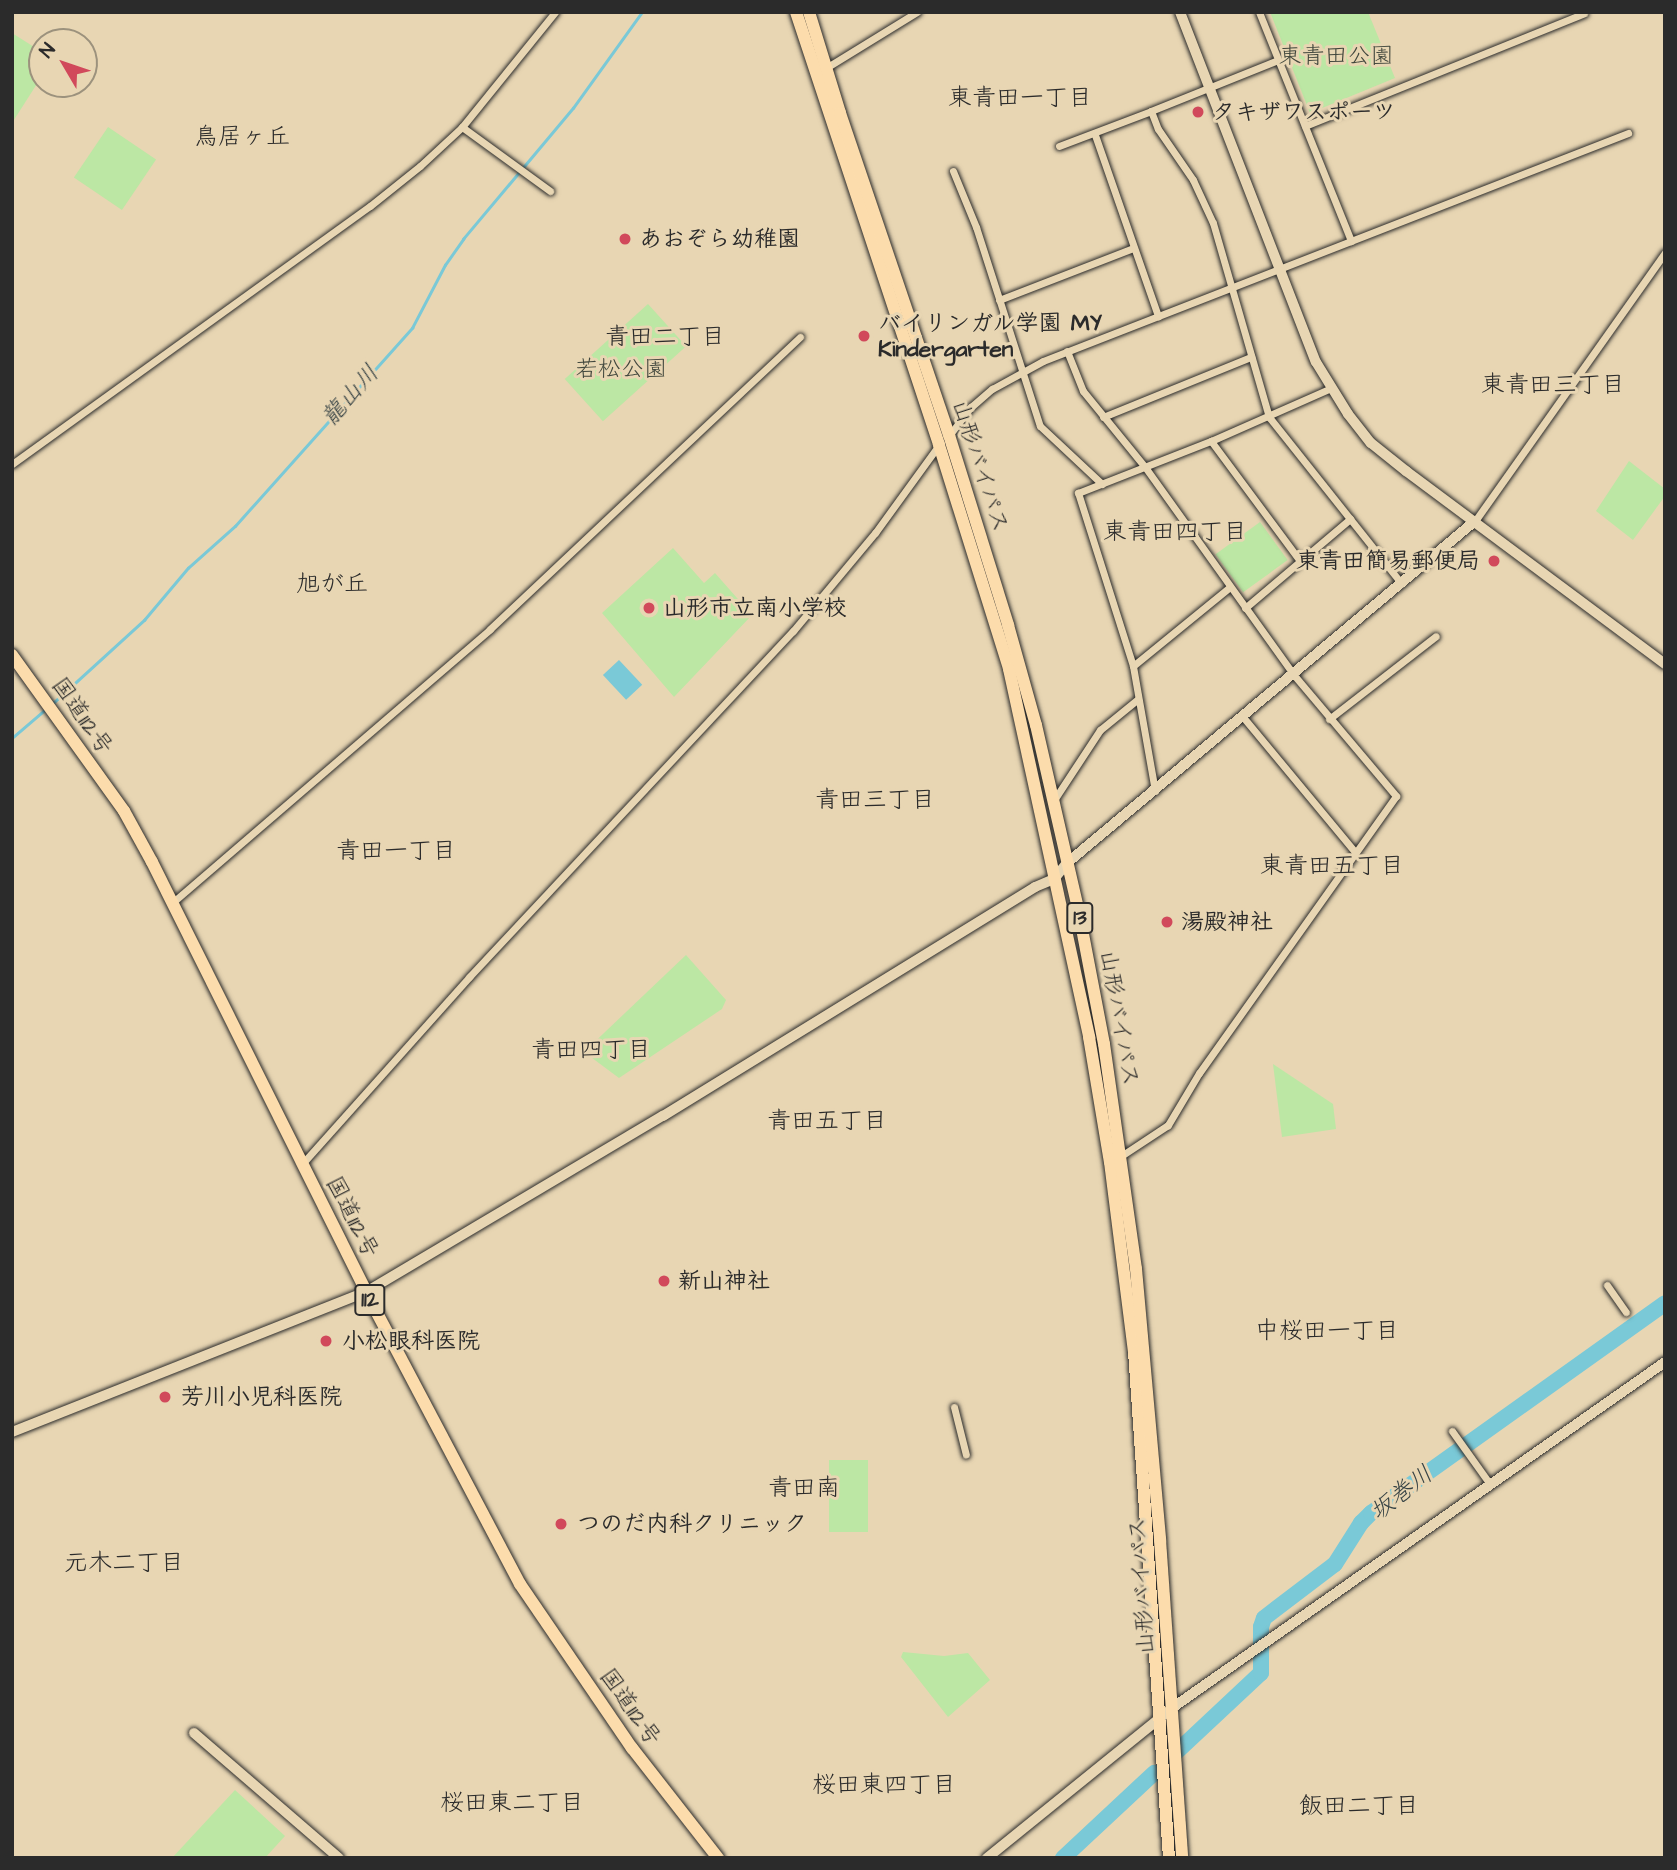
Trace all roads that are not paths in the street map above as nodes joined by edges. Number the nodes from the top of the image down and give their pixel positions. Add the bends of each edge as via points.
1 (555, 12) edge
2 (796, 12) edge
3 (809, 12) edge
4 (918, 12) edge
5 (1180, 12) edge
6 (1259, 12) edge
7 (1584, 13) edge
8 (1278, 60) junction
9 (826, 68) junction
10 (1208, 88) junction
11 (1151, 111) junction
12 (1305, 126) junction
13 (462, 127) junction
14 (1628, 133) dead end
15 (1095, 135) junction
16 (1059, 146) dead end
17 (953, 171) dead end
18 (550, 191) dead end
19 (1351, 241) junction
20 (1133, 248) junction
21 (1665, 253) edge
22 (1280, 269) junction
23 (1232, 287) junction
24 (999, 300) junction
25 (1158, 316) junction
26 (800, 337) dead end
27 (1067, 351) junction
28 (1251, 357) junction
29 (1022, 370) junction
30 (1331, 388) junction
31 (1103, 417) junction
32 (1269, 417) junction
33 (944, 440) junction
34 (1211, 441) junction
35 (12, 464) edge
36 (1145, 467) junction
37 (1102, 484) junction
38 (1350, 519) junction
39 (1475, 521) junction
40 (1300, 561) junction
41 (1402, 583) junction
42 (1230, 587) junction
43 (1245, 608) junction
44 (1436, 636) dead end
45 (16, 659) edge
46 (1665, 664) edge
47 (1133, 666) junction
48 (1293, 674) junction
49 (1138, 699) junction
50 (1243, 717) junction
51 (1329, 719) junction
52 (1155, 791) junction
53 (1052, 803) junction
54 (1355, 852) junction
55 (1067, 863) junction
56 (1054, 879) junction
57 (173, 902) junction
58 (1121, 1156) junction
59 (302, 1164) junction
60 (1607, 1285) dead end
61 (366, 1292) junction
62 (1626, 1312) dead end
63 (1665, 1362) edge
64 (954, 1408) dead end
65 (1452, 1432) dead end
66 (12, 1433) edge
67 (966, 1455) dead end
68 (1490, 1484) junction
69 (1172, 1708) junction
70 (1158, 1719) junction
71 (194, 1733) dead end
72 (339, 1858) edge
73 (718, 1858) edge
74 (987, 1858) edge
75 (1169, 1858) edge
76 (1182, 1858) edge

1 - 13 street
2 - 33 highway, 山形バイパス / 13
3 - 9 highway, 山形バイパス / 13
4 - 9 street
5 - 10 street
6 - 8 street
7 - 12 street
8 - 10 street
8 - 12 street
9 - 33 highway, 山形バイパス / 13
10 - 11 street
10 - 22 street
11 - 15 street
11 - 23 street via 1213,223
12 - 19 street
13 - 18 street
13 - 35 street via 370,206
14 - 19 street
15 - 16 street
15 - 20 street
17 - 24 street
19 - 22 street
20 - 24 street
20 - 25 street
21 - 39 street
22 - 23 street
22 - 30 street
23 - 25 street
23 - 28 street
24 - 29 street
25 - 27 street
26 - 57 street via 490,629
27 - 29 street
27 - 31 street via 1083,391
28 - 31 street
28 - 32 street
29 - 33 street via 971,407
29 - 37 street via 1040,426
30 - 32 street
30 - 39 street via 1371,443
31 - 36 street
32 - 34 street
32 - 38 street
33 - 53 highway, 山形バイパス / 13 via 1008,625
33 - 56 highway, 山形バイパス / 13 via 1009,669
33 - 59 street via 875,533 793,631 469,977
34 - 36 street
34 - 40 street
36 - 37 street
36 - 42 street
37 - 47 street via 1078,493
38 - 40 street
38 - 41 street
39 - 41 street
39 - 46 street
40 - 43 street
41 - 48 street
42 - 43 street
42 - 47 street
43 - 48 street
44 - 51 street
45 - 57 highway, 国道112号 / 112 via 124,811
47 - 49 street
48 - 50 street
48 - 51 street
49 - 52 street
49 - 53 street via 1100,730
50 - 52 street
50 - 54 street
51 - 54 street via 1396,796
52 - 55 street
53 - 55 highway, 山形バイパス / 13
54 - 58 street via 1199,1073 1168,1125
55 - 56 street
55 - 58 highway, 山形バイパス / 13 via 1090,968
56 - 61 street
56 - 70 highway, 山形バイパス / 13 via 1110,1162 1134,1352
57 - 59 highway, 国道112号 / 112
58 - 69 highway, 山形バイパス / 13 via 1146,1363
59 - 61 highway, 国道112号 / 112
60 - 62 street
61 - 66 street
61 - 73 highway, 国道112号 / 112 via 520,1584 632,1748
63 - 68 street
64 - 67 street
65 - 68 street
68 - 69 street
69 - 70 street
69 - 76 highway, 山形バイパス / 13
70 - 74 street
70 - 75 highway, 山形バイパス / 13
71 - 72 street

